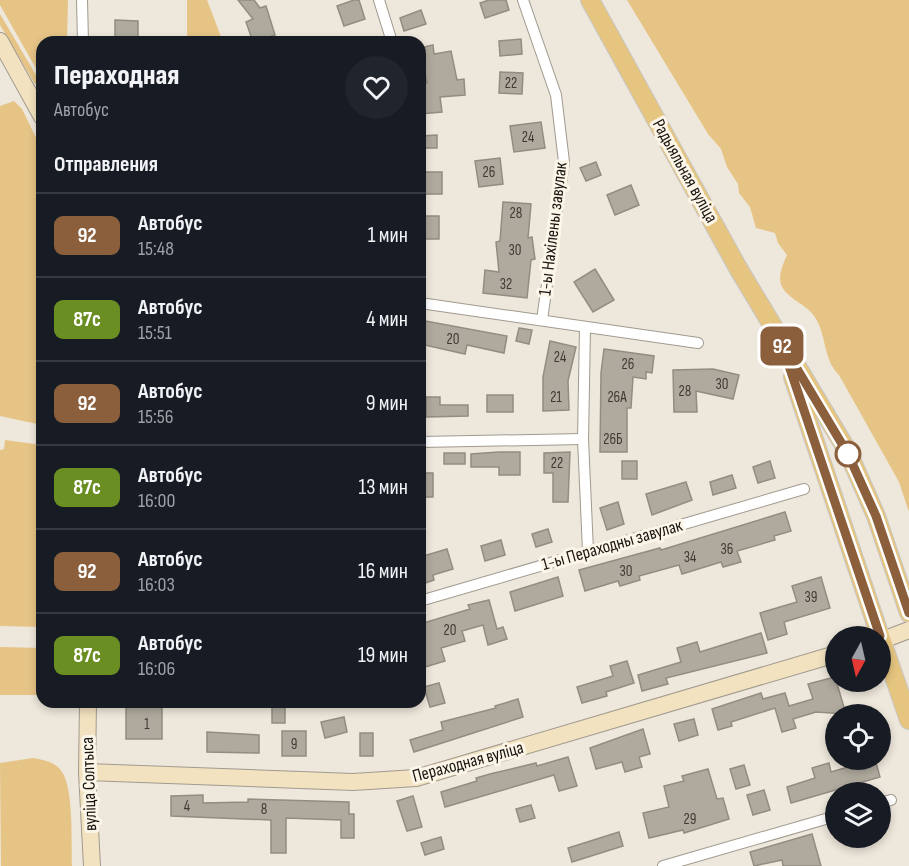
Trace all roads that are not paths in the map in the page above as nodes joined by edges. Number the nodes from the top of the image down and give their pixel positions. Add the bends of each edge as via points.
1 (82, 0) edge
2 (379, 0) edge
3 (523, 0) edge
4 (591, 0) edge
5 (82, 36) edge
6 (390, 36) edge
7 (0, 41) edge
8 (36, 93) edge
9 (426, 304) edge
10 (542, 320) junction
11 (585, 328) junction
12 (781, 342) junction
13 (698, 343) dead end
14 (583, 439) junction
15 (426, 442) edge
16 (804, 489) dead end
17 (588, 551) junction
18 (426, 600) edge
19 (909, 613) edge
20 (877, 626) edge
21 (909, 630) edge
22 (891, 636) edge
23 (825, 657) edge
24 (891, 668) edge
25 (88, 708) edge
26 (909, 720) edge
27 (87, 772) junction
28 (825, 819) edge
29 (681, 863) edge
30 (92, 866) edge
31 (663, 866) edge

1 - 5 street
2 - 6 street
3 - 10 street, 1-ы Нахілены завулак via 556,95 564,162
4 - 12 main road, Радыяльная вуліца
7 - 8 street
9 - 10 street
10 - 11 street
11 - 13 street
11 - 14 street
12 - 19 main road, Радыяльная вуліца via 848,454 876,516
12 - 20 main road, Радыяльная вуліца
14 - 15 street
14 - 17 street
16 - 17 street, 1-ы Пераходны завулак
17 - 18 street, 1-ы Пераходны завулак
21 - 22 street
23 - 27 street, Пераходная вуліца via 416,778 353,782
24 - 26 main road, Радыяльная вуліца
25 - 27 street, вуліца Солтыса
27 - 30 street, вуліца Солтыса
28 - 29 street
29 - 31 street

